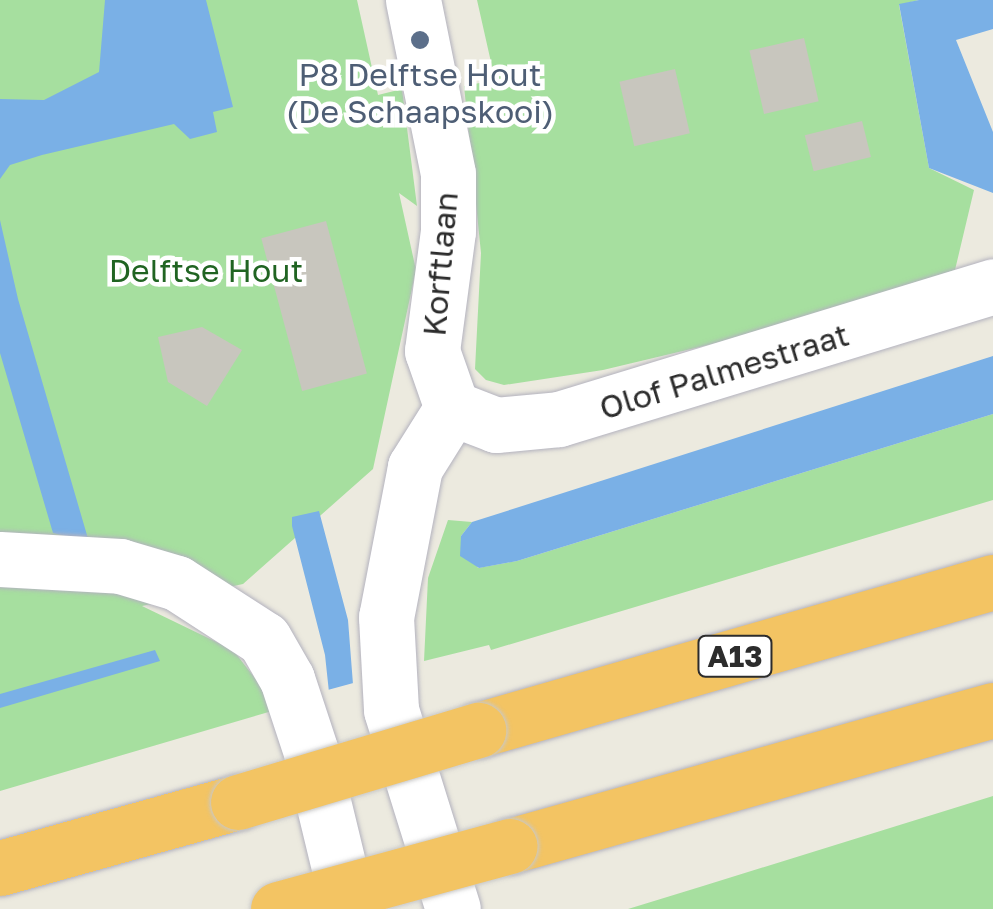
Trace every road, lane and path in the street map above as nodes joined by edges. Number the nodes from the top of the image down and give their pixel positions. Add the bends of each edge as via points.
1 (413, 0) edge
2 (993, 286) edge
3 (452, 408) junction
4 (0, 559) edge
5 (993, 582) edge
6 (993, 710) edge
7 (0, 868) edge
8 (278, 909) edge
9 (349, 909) edge
10 (453, 909) edge

1 - 3 street, Korftlaan via 448,174 448,231 432,351
2 - 3 street, Olof Palmestraat via 559,420 496,425
3 - 10 street via 414,467 386,617 391,710
4 - 9 street via 120,566 177,582 264,639 287,679
5 - 7 highway, A13, bridge
6 - 8 highway, bridge

